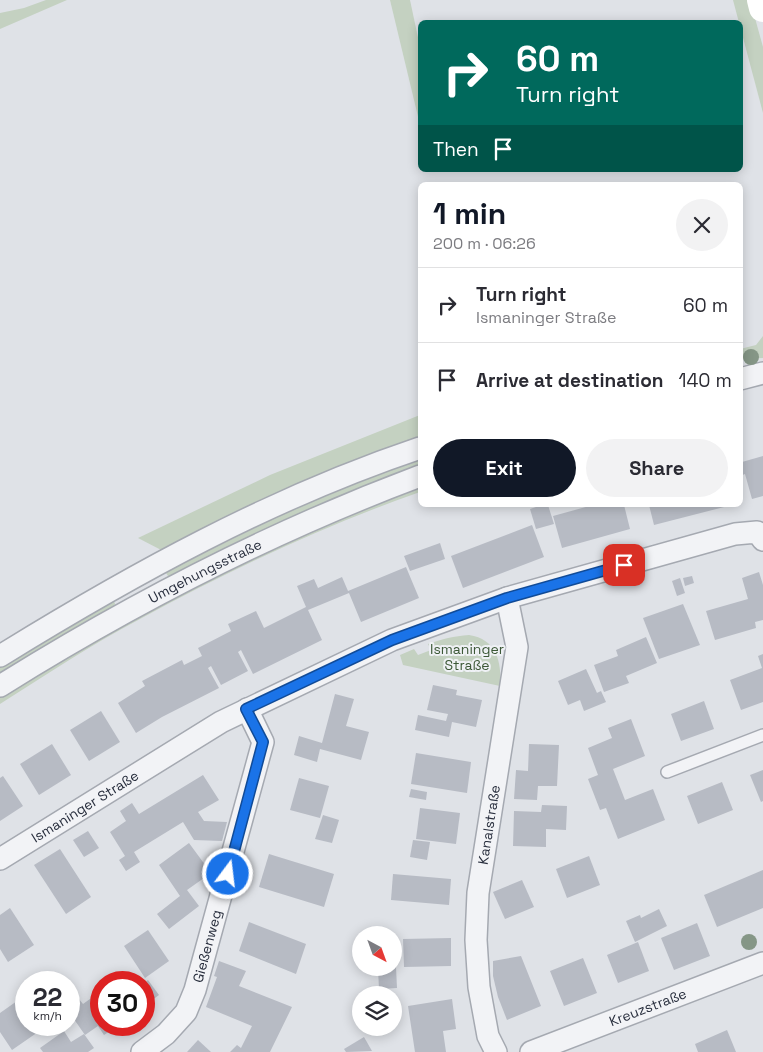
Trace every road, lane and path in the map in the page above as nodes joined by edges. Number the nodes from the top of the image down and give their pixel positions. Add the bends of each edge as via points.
1 (761, 0) edge
2 (763, 8) edge
3 (418, 449) edge
4 (418, 477) edge
5 (760, 536) edge
6 (507, 598) junction
7 (0, 656) edge
8 (0, 686) edge
9 (246, 709) junction
10 (763, 735) edge
11 (667, 772) dead end
12 (0, 859) edge
13 (763, 963) edge
14 (142, 1052) edge
15 (496, 1052) edge
16 (531, 1052) edge

1 - 2 street
3 - 7 street, Umgehungsstraße via 358,470 270,508 160,562
4 - 8 street, Umgehungsstraße via 239,553 146,601
5 - 6 street, Ismaninger Straße via 735,534
6 - 9 street, Ismaninger Straße via 392,640
6 - 15 street, Kanalstraße via 517,647 478,893 476,940 479,987 488,1036
9 - 12 street, Ismaninger Straße
9 - 14 street, Gießenweg via 263,742 195,990 186,1012 166,1034
10 - 11 lane
13 - 16 street, Kreuzstraße

